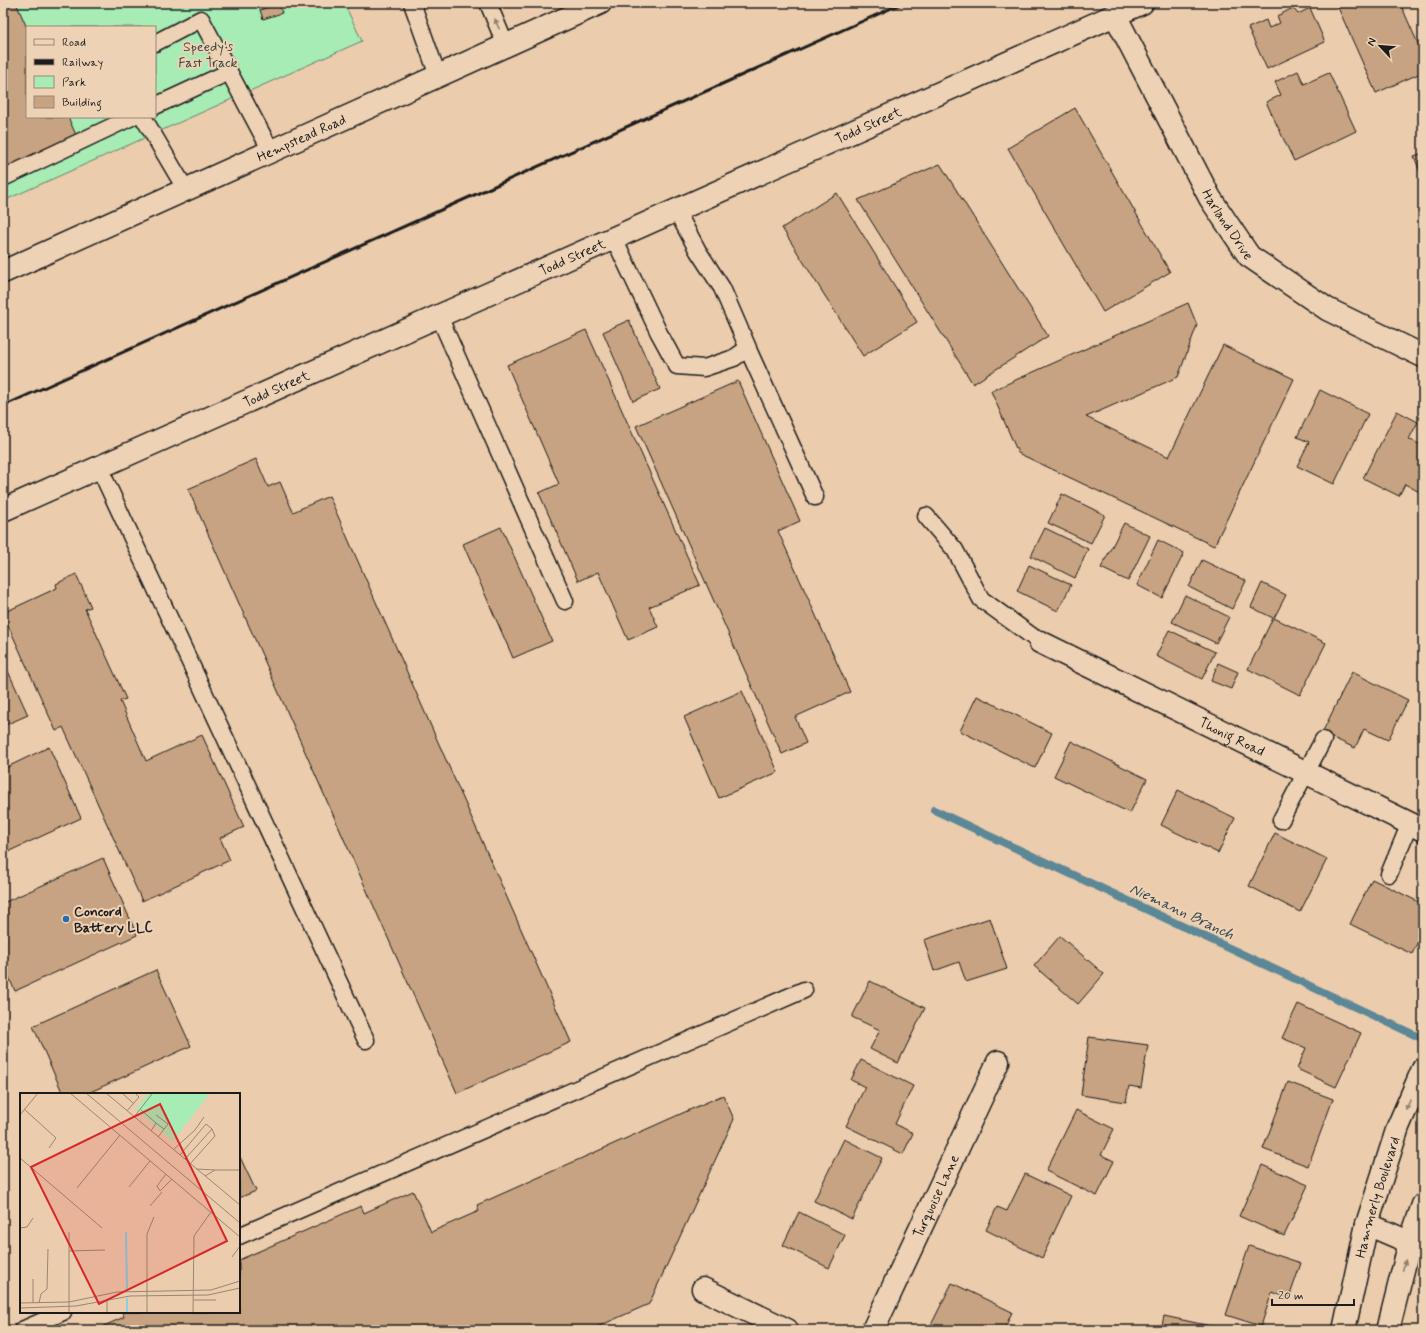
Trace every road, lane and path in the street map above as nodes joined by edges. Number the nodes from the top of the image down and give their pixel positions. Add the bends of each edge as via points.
1 (412, 3) edge
2 (488, 3) edge
3 (600, 3) edge
4 (1142, 3) edge
5 (567, 10) edge
6 (1114, 15) junction
7 (156, 42) edge
8 (506, 46) junction
9 (229, 72) junction
10 (438, 76) junction
11 (156, 106) edge
12 (130, 118) edge
13 (144, 118) edge
14 (272, 151) junction
15 (3, 178) edge
16 (186, 190) junction
17 (676, 210) junction
18 (614, 238) junction
19 (3, 272) edge
20 (439, 316) junction
21 (747, 347) junction
22 (1423, 356) edge
23 (99, 467) junction
24 (815, 497) dead end
25 (3, 510) edge
26 (926, 516) dead end
27 (565, 602) dead end
28 (1040, 642) joint
29 (1323, 740) dead end
30 (1307, 773) junction
31 (1281, 820) dead end
32 (1417, 826) edge
33 (1389, 874) dead end
34 (804, 990) dead end
35 (366, 1040) dead end
36 (998, 1062) dead end
37 (1423, 1069) edge
38 (1423, 1205) edge
39 (1367, 1224) junction
40 (240, 1236) edge
41 (1417, 1245) edge
42 (703, 1289) dead end
43 (61, 1313) edge
44 (22, 1330) edge
45 (787, 1330) edge
46 (873, 1330) edge
47 (1344, 1330) edge
48 (1388, 1330) edge

1 - 10 lane
8 -> 2 lane
3 - 5 street, Hempstead Road
4 - 6 street, Todd Street
5 - 8 street, Hempstead Road
6 - 17 street, Todd Street
6 - 22 street, Harland Drive via 1210,198 1249,256 1327,310
7 - 9 lane via 201,19
8 - 10 street, Hempstead Road
9 - 11 lane
9 - 14 lane
10 - 14 street, Hempstead Road
12 - 15 lane
13 - 16 lane
14 - 16 street, Hempstead Road
16 - 19 street, Hempstead Road
17 - 18 street, Todd Street
17 - 21 lane via 722,288
18 - 20 street, Todd Street
18 - 21 lane via 659,334 677,366 704,368 734,358
20 - 23 street, Todd Street
20 - 27 lane
21 - 24 lane
23 - 25 street, Todd Street
23 - 35 lane
26 - 28 lane via 955,550 981,599
28 - 30 street, Thonig Road
29 - 30 lane
30 - 31 lane
30 - 32 street, Thonig Road
32 - 33 lane
34 - 40 lane
36 - 46 street, Turquoise Lane
37 -> 39 street, Hammerly Boulevard via 1398,1127
38 - 41 street
39 - 41 street
39 - 47 street, Hammerly Boulevard
48 -> 41 street
42 - 45 street
43 - 44 lane

